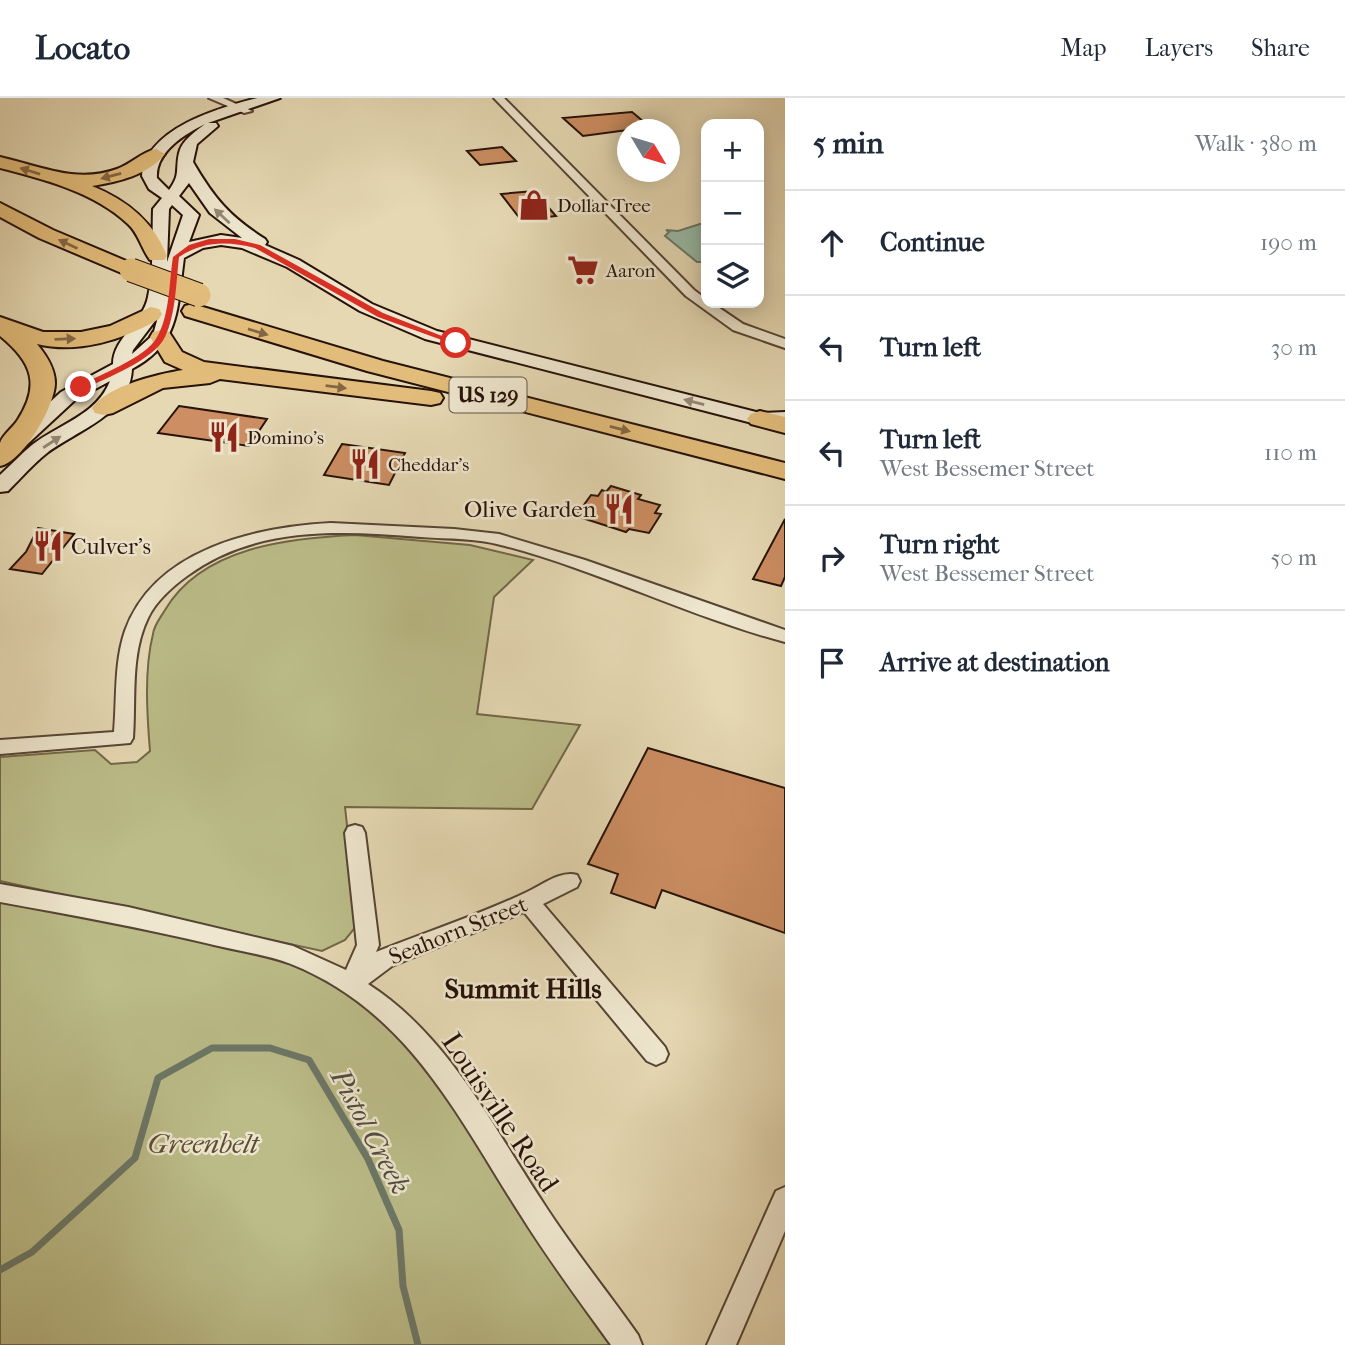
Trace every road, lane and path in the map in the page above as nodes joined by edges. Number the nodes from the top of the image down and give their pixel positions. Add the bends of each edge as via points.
1 (214, 98) edge
2 (499, 98) edge
3 (280, 99) edge
4 (242, 109) junction
5 (156, 154) junction
6 (0, 162) edge
7 (187, 164) junction
8 (61, 180) junction
9 (172, 197) junction
10 (0, 209) edge
11 (0, 230) edge
12 (274, 254) junction
13 (167, 256) junction
14 (130, 279) junction
15 (196, 303) junction
16 (151, 314) junction
17 (0, 323) edge
18 (161, 337) junction
19 (785, 344) edge
20 (123, 367) junction
21 (244, 376) junction
22 (104, 408) junction
23 (773, 418) edge
24 (590, 421) junction
25 (785, 425) edge
26 (785, 451) edge
27 (1, 459) edge
28 (785, 471) edge
29 (0, 486) edge
30 (785, 636) edge
31 (0, 747) edge
32 (355, 833) dead end
33 (569, 881) dead end
34 (0, 893) edge
35 (528, 901) junction
36 (351, 984) junction
37 (656, 1054) dead end
38 (785, 1199) edge
39 (628, 1345) edge
40 (721, 1345) edge

1 - 4 street
2 - 19 street via 690,293 737,327
3 - 4 main road
4 - 5 main road via 188,128
4 - 7 main road via 196,137 186,153
5 -> 8 highway via 142,165 106,178
5 - 9 main road via 149,176 158,189
8 -> 6 highway
7 - 9 main road via 185,179
12 -> 7 main road via 221,216 203,196
8 - 13 highway via 131,218
9 - 13 main road via 159,214
9 - 13 main road via 191,215
14 -> 10 highway, US 129
11 - 14 highway, US 129 via 72,265
12 - 13 main road via 248,243 219,241
23 -> 12 main road via 431,335 380,315
13 - 16 main road
13 - 18 main road via 168,312
14 - 15 highway, US 129
15 -> 24 highway, US 129 via 375,366
15 - 26 highway, US 129
17 -> 16 highway via 32,337 72,339 113,332
16 - 20 main road via 124,350
17 - 27 highway via 32,353 42,384 33,418
18 - 20 main road via 153,348
18 - 21 highway via 167,351 183,363
20 - 22 main road
20 - 27 main road via 68,397
21 - 22 highway via 169,378 138,388
21 -> 24 highway
29 -> 22 main road via 40,449
23 - 25 highway
24 -> 28 highway, US 129
30 - 31 street via 508,542 374,527 283,530 218,551 153,598 130,639 123,738
32 - 36 street via 368,945
33 - 35 street, Seahorn Street
34 - 36 street, Louisville Road via 247,943 293,956
35 - 36 street, Seahorn Street via 384,959
35 - 37 street
36 - 39 street, Louisville Road via 407,1028 443,1072
38 - 40 street

